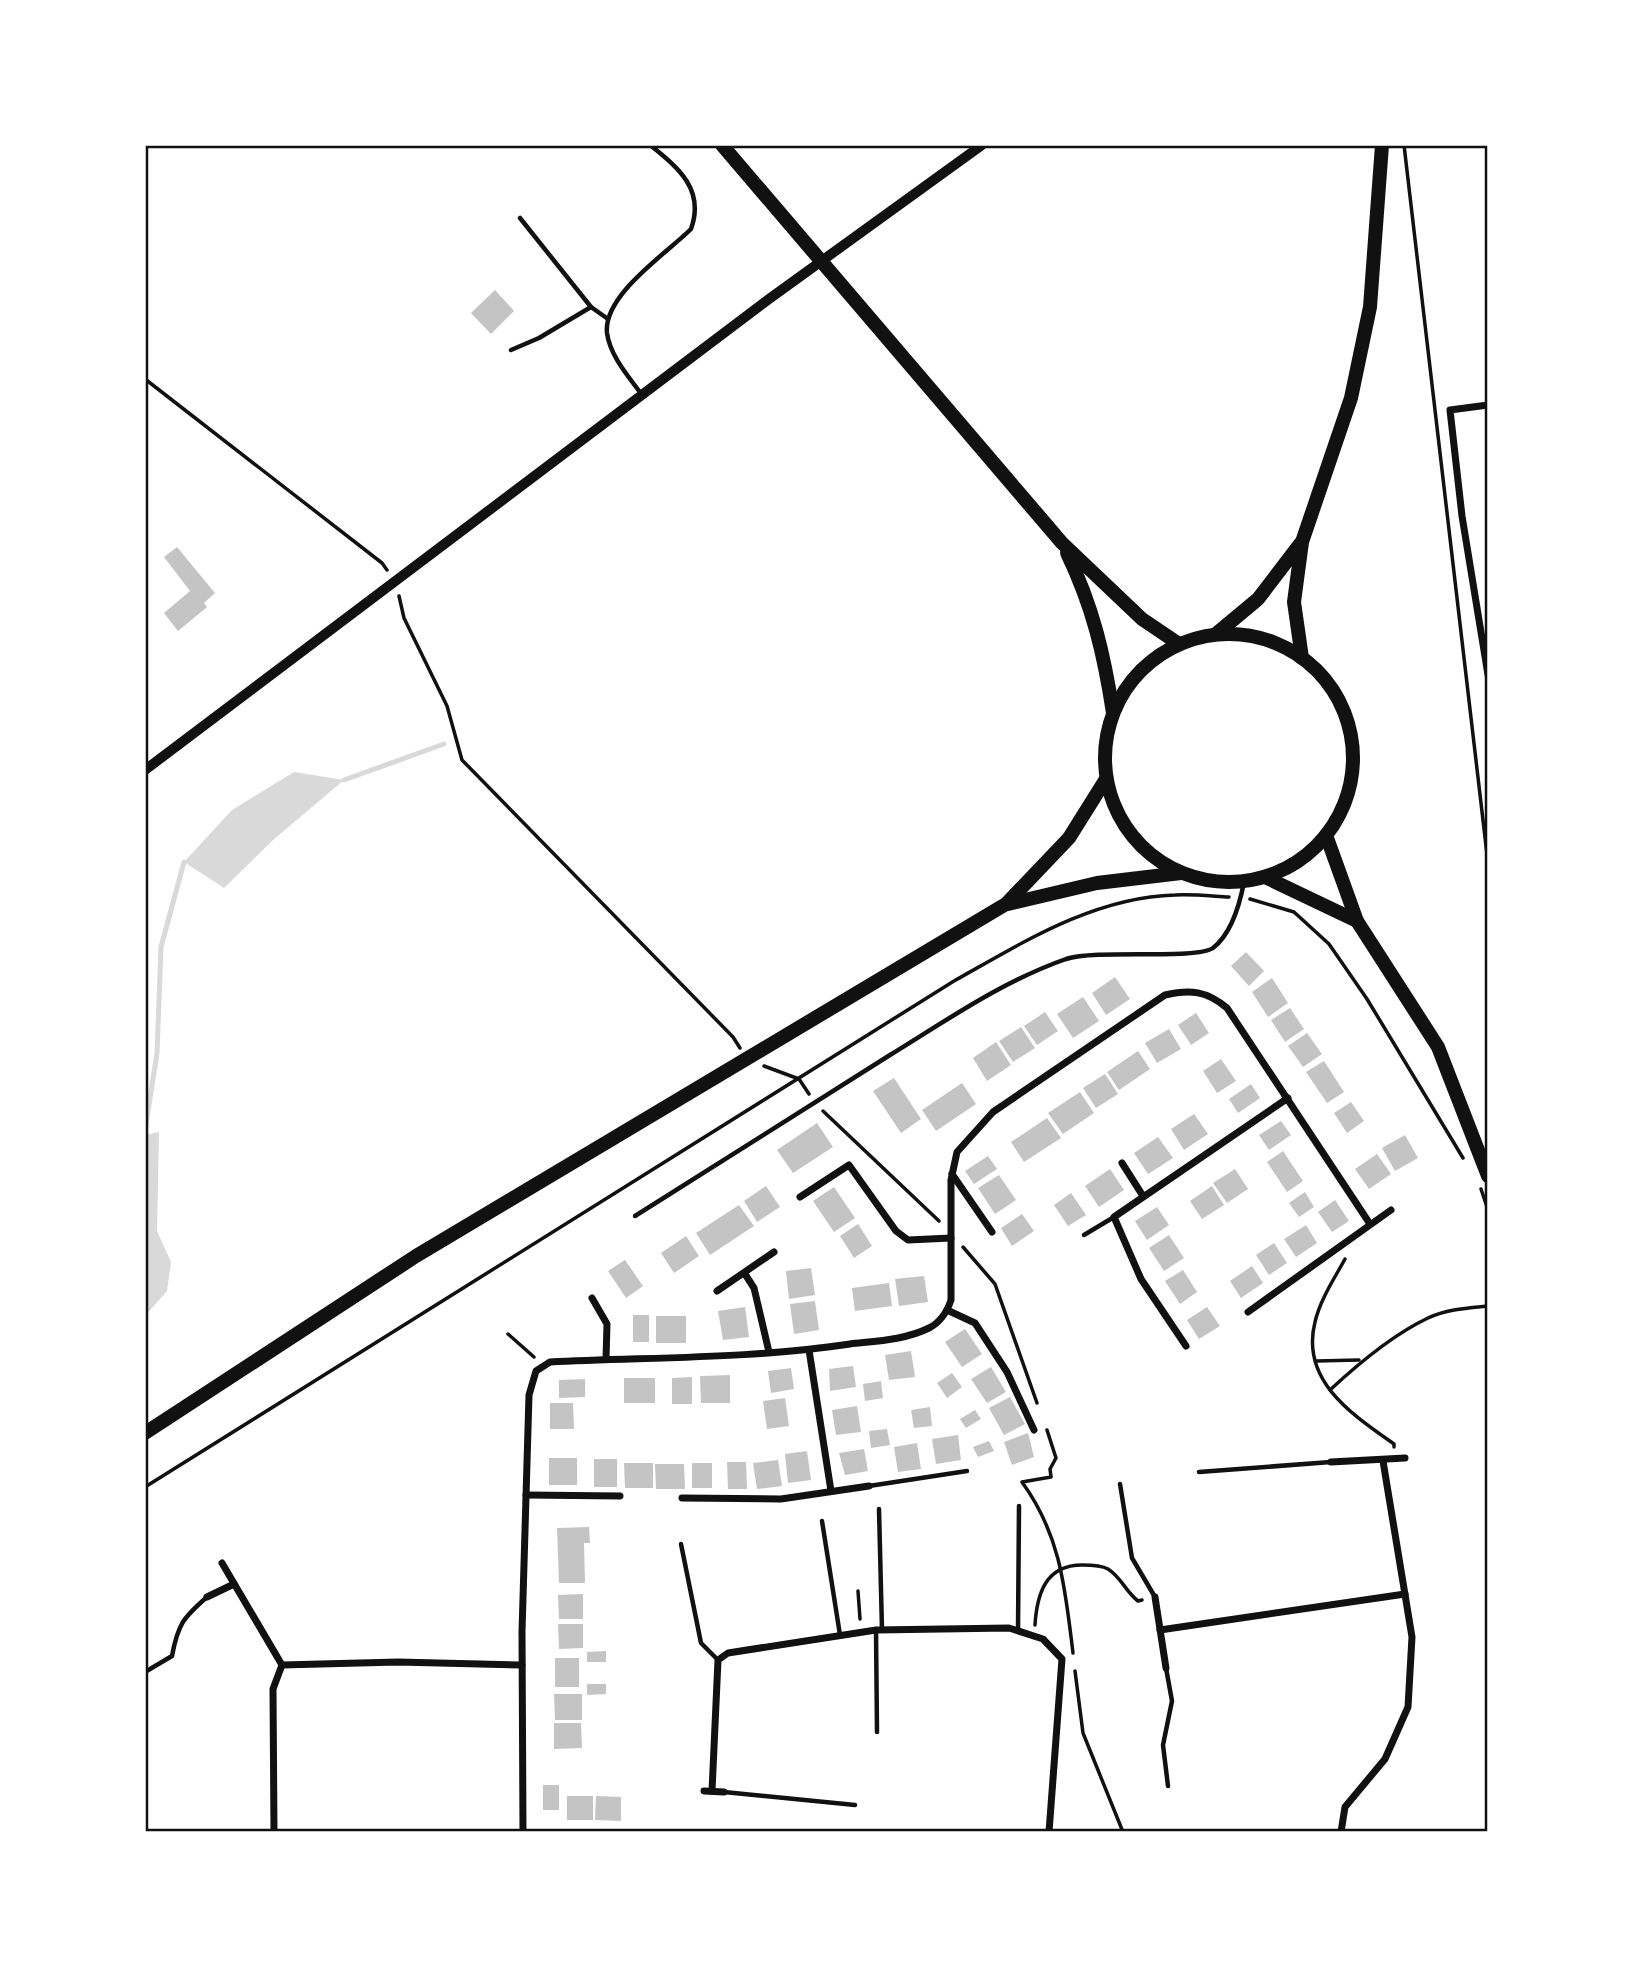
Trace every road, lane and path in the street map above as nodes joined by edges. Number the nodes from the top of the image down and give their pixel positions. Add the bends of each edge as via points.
1 (650, 145) edge
2 (722, 145) edge
3 (982, 145) edge
4 (1382, 145) edge
5 (1404, 145) edge
6 (520, 218) dead end
7 (591, 307) junction
8 (608, 319) junction
9 (511, 350) dead end
10 (145, 379) edge
11 (642, 396) junction
12 (1488, 405) edge
13 (1062, 542) junction
14 (1302, 542) junction
15 (396, 583) junction
16 (1216, 634) junction
17 (1179, 644) junction
18 (1302, 658) junction
19 (1487, 675) edge
20 (1113, 713) junction
21 (145, 770) edge
22 (1106, 779) junction
23 (1326, 835) junction
24 (1488, 863) edge
25 (1181, 873) junction
26 (1265, 877) junction
27 (1244, 882) junction
28 (1241, 898) junction
29 (1006, 904) junction
30 (1357, 921) junction
31 (733, 1037) dead end
32 (747, 1059) junction
33 (799, 1079) junction
34 (811, 1096) dead end
35 (1288, 1098) junction
36 (1465, 1162) dead end
37 (1122, 1163) dead end
38 (952, 1174) junction
39 (1488, 1176) edge
40 (1488, 1182) edge
41 (1143, 1196) junction
42 (800, 1197) dead end
43 (1391, 1210) dead end
44 (1488, 1210) edge
45 (635, 1216) dead end
46 (1114, 1217) junction
47 (1370, 1224) junction
48 (992, 1232) dead end
49 (1084, 1235) dead end
50 (951, 1238) junction
51 (1351, 1238) junction
52 (774, 1252) dead end
53 (745, 1274) junction
54 (717, 1291) dead end
55 (592, 1298) dead end
56 (1488, 1307) edge
57 (947, 1310) junction
58 (1248, 1312) dead end
59 (508, 1334) dead end
60 (1186, 1346) dead end
61 (808, 1350) junction
62 (769, 1352) junction
63 (606, 1359) junction
64 (1362, 1360) junction
65 (1316, 1361) junction
66 (543, 1366) junction
67 (1330, 1391) junction
68 (1034, 1430) dead end
69 (145, 1433) edge
70 (1405, 1458) dead end
71 (1396, 1460) junction
72 (1383, 1461) junction
73 (1331, 1462) joint
74 (1050, 1469) dead end
75 (967, 1471) dead end
76 (1199, 1472) dead end
77 (1121, 1484) dead end
78 (869, 1486) joint
79 (145, 1487) edge
80 (831, 1491) junction
81 (526, 1494) junction
82 (621, 1496) dead end
83 (682, 1498) dead end
84 (1019, 1506) dead end
85 (879, 1509) dead end
86 (822, 1521) dead end
87 (681, 1544) dead end
88 (222, 1563) dead end
89 (1061, 1566) junction
90 (234, 1584) junction
91 (858, 1591) dead end
92 (1405, 1594) junction
93 (207, 1597) joint
94 (1154, 1597) junction
95 (879, 1630) junction
96 (1160, 1630) junction
97 (1018, 1631) junction
98 (862, 1632) junction
99 (840, 1635) junction
100 (1034, 1636) junction
101 (1073, 1654) dead end
102 (718, 1660) junction
103 (282, 1665) junction
104 (523, 1665) junction
105 (1075, 1667) dead end
106 (1166, 1668) joint
107 (145, 1672) edge
108 (877, 1732) dead end
109 (1168, 1786) dead end
110 (724, 1792) joint
111 (855, 1805) dead end
112 (274, 1832) edge
113 (523, 1832) edge
114 (1049, 1832) edge
115 (1124, 1832) edge
116 (1341, 1832) edge

1 - 8 lane via 690,183 696,215 691,229 620,294
2 - 13 main road
3 - 11 street
4 - 14 main road via 1370,307 1352,398
5 - 24 path
6 - 7 lane
7 - 8 lane
7 - 9 lane
8 - 11 lane via 607,335 616,358
10 - 15 path via 382,563
11 - 15 street
12 - 19 street via 1450,410
13 - 17 main road via 1142,618
13 - 20 main road via 1086,594 1104,652
14 - 16 main road via 1258,599
14 - 18 main road via 1294,602
15 - 21 street
15 - 31 path via 404,618 447,706 462,760
16 - 17 main road
16 - 18 main road via 1246,635 1275,643
17 - 20 main road via 1143,669
18 - 23 main road via 1329,686 1347,721 1353,761 1346,800
20 - 22 main road via 1105,746
22 - 25 main road via 1115,809 1131,835 1153,857
22 - 29 main road via 1069,838
23 - 26 main road via 1308,854
23 - 30 main road
25 - 27 main road via 1222,883
25 - 29 main road via 1097,883
26 - 27 main road
26 - 30 main road
27 - 28 lane
28 - 33 path via 1173,895 1112,906 1046,929
28 - 36 path via 1294,912 1329,944
28 - 45 lane via 1227,930 1213,947 1200,953 1070,958 1017,978
29 - 32 main road
30 - 39 main road via 1438,1047
32 - 33 path
32 - 69 main road via 416,1256
33 - 34 path
33 - 79 path
35 - 38 street via 1227,1008 1214,997 1181,991 1165,995 993,1112 957,1152
35 - 41 street
35 - 47 street
37 - 41 street
38 - 48 street
38 - 50 street
40 - 44 path via 1480,1185
41 - 46 street
42 - 50 street via 849,1165 895,1231 908,1240
43 - 47 street
46 - 49 lane
46 - 60 street via 1141,1279
47 - 51 street
50 - 57 street
51 - 58 street
51 - 65 path via 1350,1250 1314,1323
52 - 53 street
53 - 54 street
53 - 62 street via 754,1288
55 - 63 street via 607,1324
56 - 64 path via 1452,1310 1428,1318
57 - 61 street via 938,1323 910,1335
57 - 68 street via 975,1323 1007,1372
59 - 66 path
61 - 62 street
61 - 80 street
62 - 63 street via 714,1358
63 - 66 street
64 - 65 path
64 - 67 path
65 - 67 path
66 - 81 street via 536,1371 529,1395
67 - 71 path via 1394,1444
70 - 71 street
71 - 72 street
72 - 73 street
72 - 92 street
73 - 76 lane
74 - 89 path via 1051,1477 1022,1482 1042,1509
75 - 78 lane
77 - 94 lane via 1132,1558
78 - 80 street
80 - 83 street via 751,1501
81 - 82 street
81 - 104 street
84 - 97 lane
85 - 95 lane
86 - 99 lane
87 - 102 lane via 701,1643
88 - 90 street
89 - 94 path via 1108,1569 1138,1601
89 - 100 path via 1049,1574 1041,1590
89 - 101 path
90 - 93 street
90 - 103 street
91 - 98 path
92 - 96 street
92 - 116 street via 1412,1637 1408,1707 1385,1759 1345,1807
93 - 107 lane via 183,1618 172,1656
94 - 96 street
95 - 97 street
95 - 98 street
95 - 108 lane
96 - 106 street
97 - 100 street
98 - 99 street
99 - 102 street via 728,1653
100 - 114 street via 1062,1659
102 - 110 street via 708,1791
103 - 104 street
103 - 112 street via 274,1689
104 - 113 street
105 - 115 path via 1083,1733
106 - 109 lane via 1172,1701 1163,1745
110 - 111 lane

